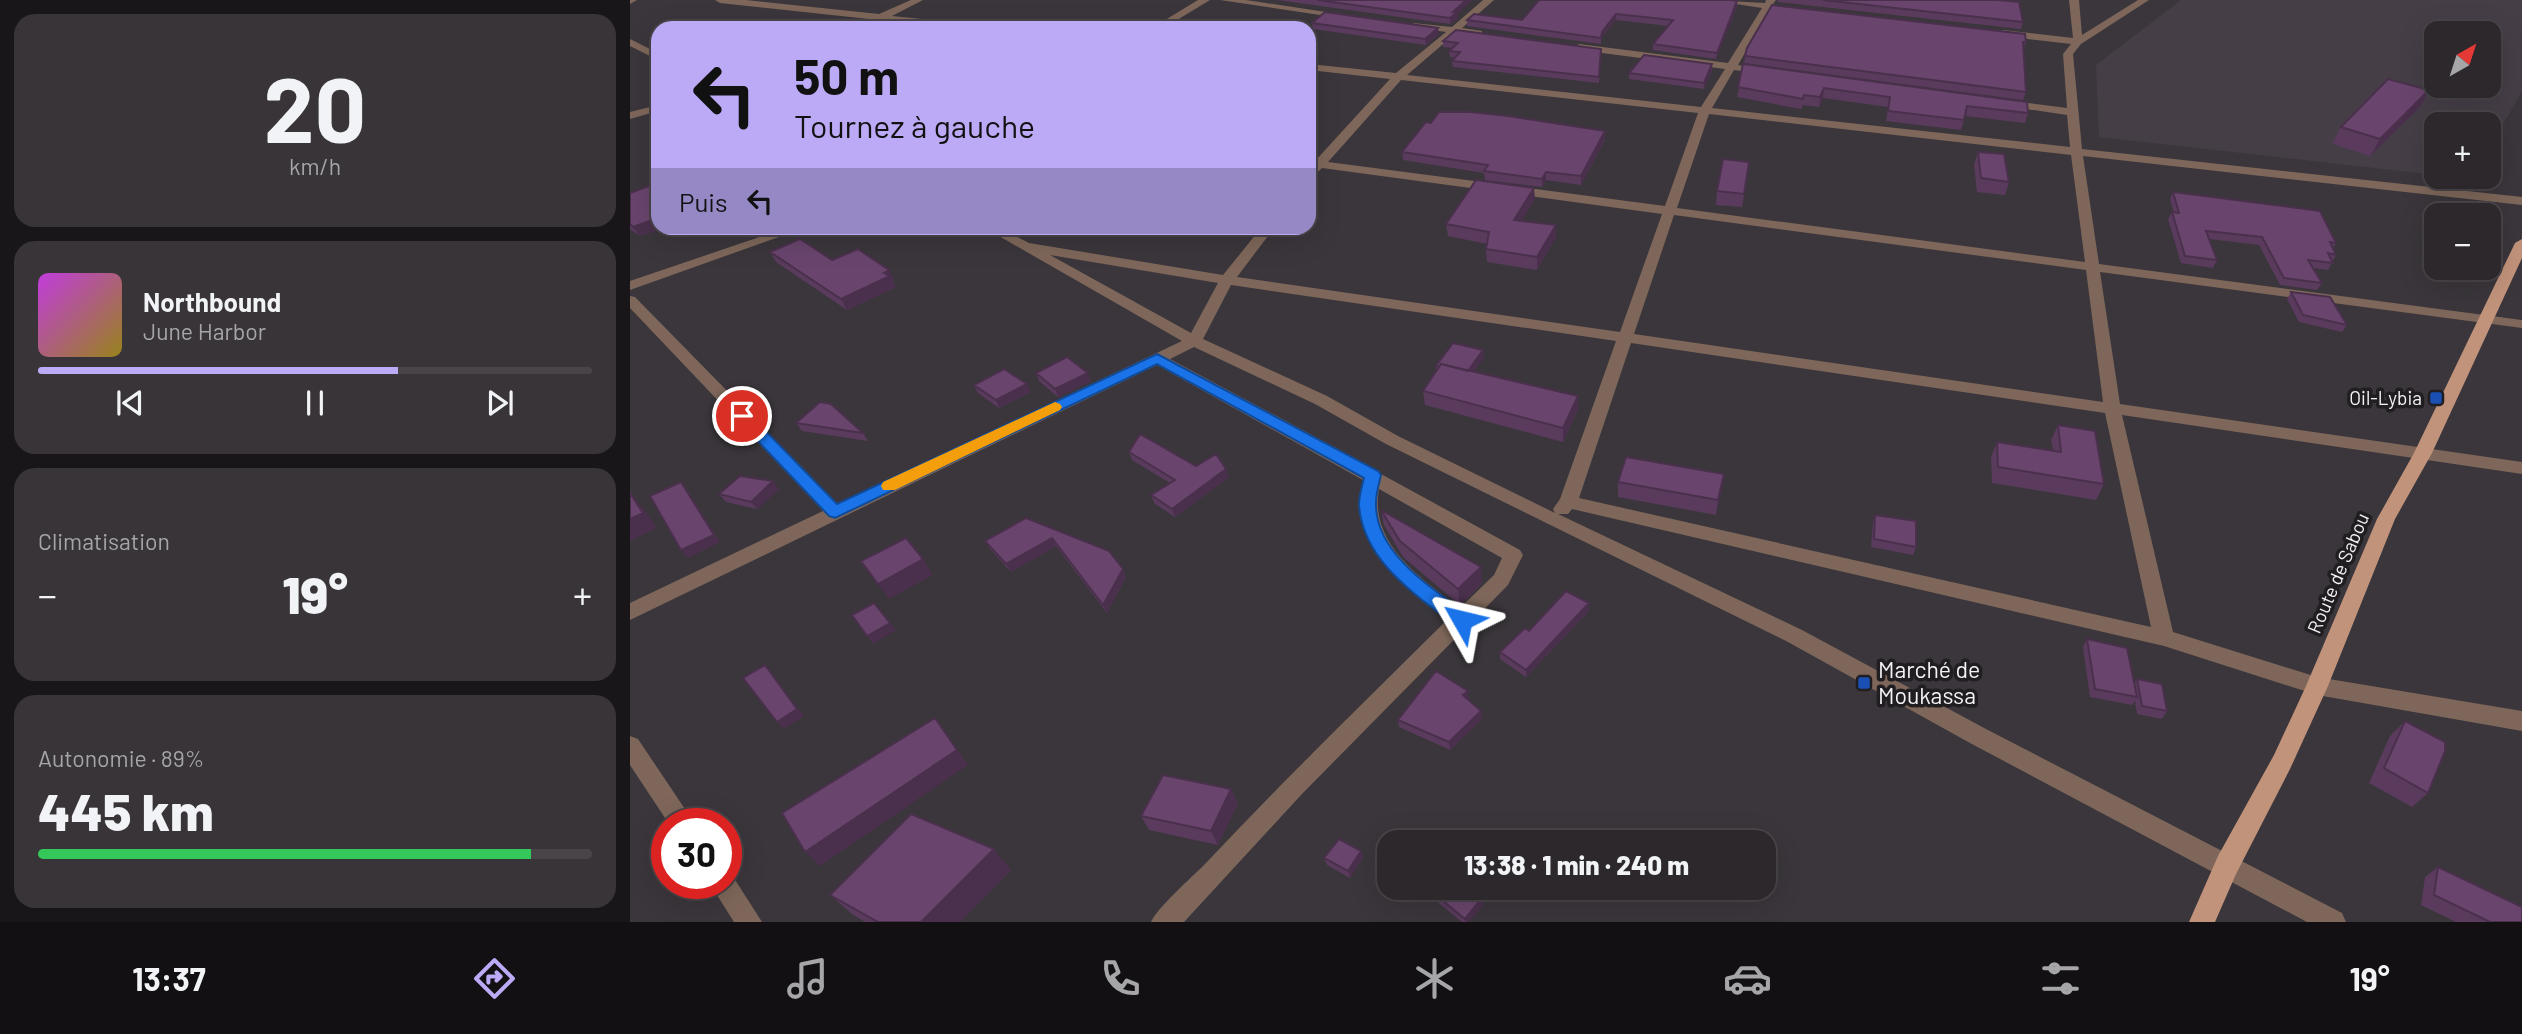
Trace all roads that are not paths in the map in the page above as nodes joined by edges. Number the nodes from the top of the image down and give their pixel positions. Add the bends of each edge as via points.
1 (720, 0) edge
2 (918, 0) edge
3 (1205, 0) edge
4 (1225, 0) edge
5 (1489, 0) edge
6 (1715, 0) edge
7 (2074, 0) edge
8 (2144, 0) edge
9 (1769, 3) edge
10 (1794, 9) edge
11 (881, 16) junction
12 (1360, 18) edge
13 (871, 21) edge
14 (923, 21) edge
15 (1169, 21) edge
16 (1400, 23) edge
17 (1454, 30) junction
18 (1997, 33) edge
19 (1495, 36) edge
20 (630, 42) edge
21 (2078, 42) junction
22 (1564, 45) edge
23 (651, 53) edge
24 (1730, 67) junction
25 (1316, 68) edge
26 (1771, 72) edge
27 (1397, 78) junction
28 (1991, 101) edge
29 (651, 110) edge
30 (1704, 112) junction
31 (2073, 112) junction
32 (630, 116) edge
33 (2076, 151) junction
34 (1316, 164) edge
35 (1316, 168) edge
36 (2522, 201) edge
37 (1671, 211) junction
38 (777, 235) edge
39 (1004, 235) edge
40 (1262, 235) edge
41 (2522, 243) edge
42 (1026, 247) junction
43 (2092, 266) junction
44 (1227, 280) junction
45 (630, 286) edge
46 (630, 300) edge
47 (2486, 319) junction
48 (2522, 324) edge
49 (1628, 336) junction
50 (1194, 341) junction
51 (1157, 358) junction
52 (2112, 408) junction
53 (2423, 453) junction
54 (2522, 468) edge
55 (1373, 475) junction
56 (1568, 502) junction
57 (835, 512) junction
58 (1553, 520) junction
59 (630, 612) edge
60 (1462, 620) junction
61 (2164, 638) junction
62 (2317, 686) junction
63 (2522, 722) edge
64 (630, 746) edge
65 (672, 808) edge
66 (2227, 865) junction
67 (733, 899) edge
68 (749, 922) edge
69 (1164, 922) edge
70 (2202, 922) edge
71 (2333, 922) edge

1 - 11 street
2 - 11 street
3 - 15 street
4 - 12 street
5 - 17 street
6 - 9 street
7 - 21 street
8 - 21 street
9 - 10 street
9 - 24 street
11 - 13 street
11 - 14 street
16 - 17 street
17 - 19 street
17 - 27 street
18 - 21 street
20 - 23 street
21 - 31 street via 2068,54
22 - 24 street
24 - 26 street
24 - 30 street
25 - 27 street
27 - 30 street
27 - 34 street
28 - 31 street
29 - 32 street
30 - 33 street
30 - 37 street
31 - 33 street
33 - 36 street
33 - 43 street
35 - 37 street
37 - 43 street
37 - 49 street
38 - 45 street
39 - 42 street
40 - 44 street
41 - 47 main road, Route de Sabou
42 - 44 street
42 - 50 street
43 - 47 street
43 - 52 street
44 - 49 street
44 - 50 street
46 - 57 street
47 - 48 street
47 - 53 main road, Route de Sabou
49 - 52 street
49 - 56 street
50 - 51 street
50 - 58 street via 1321,400
51 - 55 street
51 - 57 street
52 - 53 street
52 - 61 street
53 - 54 street
53 - 62 main road, Route de Sabou via 2386,519
55 - 60 street via 1367,504 1378,543 1408,579
55 - 60 street via 1513,555 1501,580
56 - 58 street
56 - 61 street
57 - 59 street
58 - 66 street via 1795,636
60 - 69 street
61 - 62 street
62 - 63 street
62 - 66 main road, Route de Sabou
64 - 65 street
66 - 70 main road, Route de Sabou
66 - 71 street
67 - 68 street

